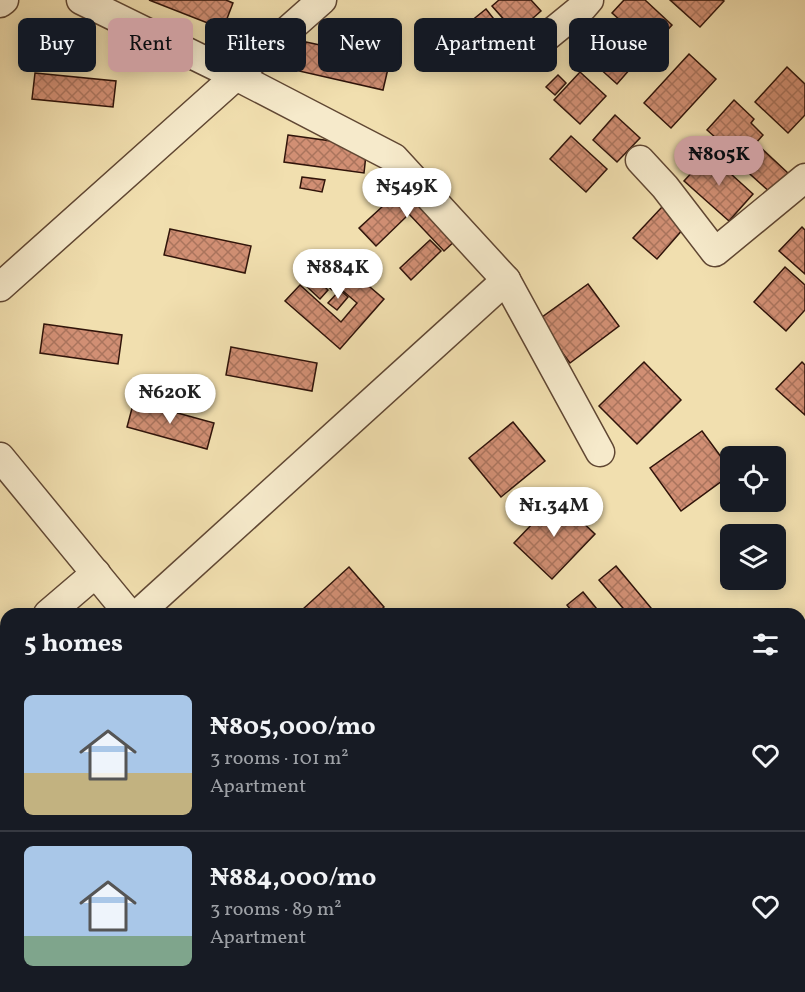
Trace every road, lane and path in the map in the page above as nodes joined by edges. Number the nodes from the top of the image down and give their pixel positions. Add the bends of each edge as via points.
1 (4, 0) edge
2 (81, 0) edge
3 (322, 0) edge
4 (589, 0) edge
5 (0, 3) edge
6 (557, 28) edge
7 (236, 76) junction
8 (640, 160) dead end
9 (805, 178) edge
10 (506, 280) junction
11 (0, 288) edge
12 (600, 452) dead end
13 (0, 457) edge
14 (96, 573) junction
15 (55, 608) edge
16 (124, 608) edge
17 (145, 608) edge

1 - 5 street
2 - 7 street
3 - 7 street
4 - 6 street
7 - 10 street via 394,158
7 - 11 street
8 - 9 street via 715,252
10 - 12 street
10 - 17 street
13 - 14 street
14 - 15 street
14 - 16 street

